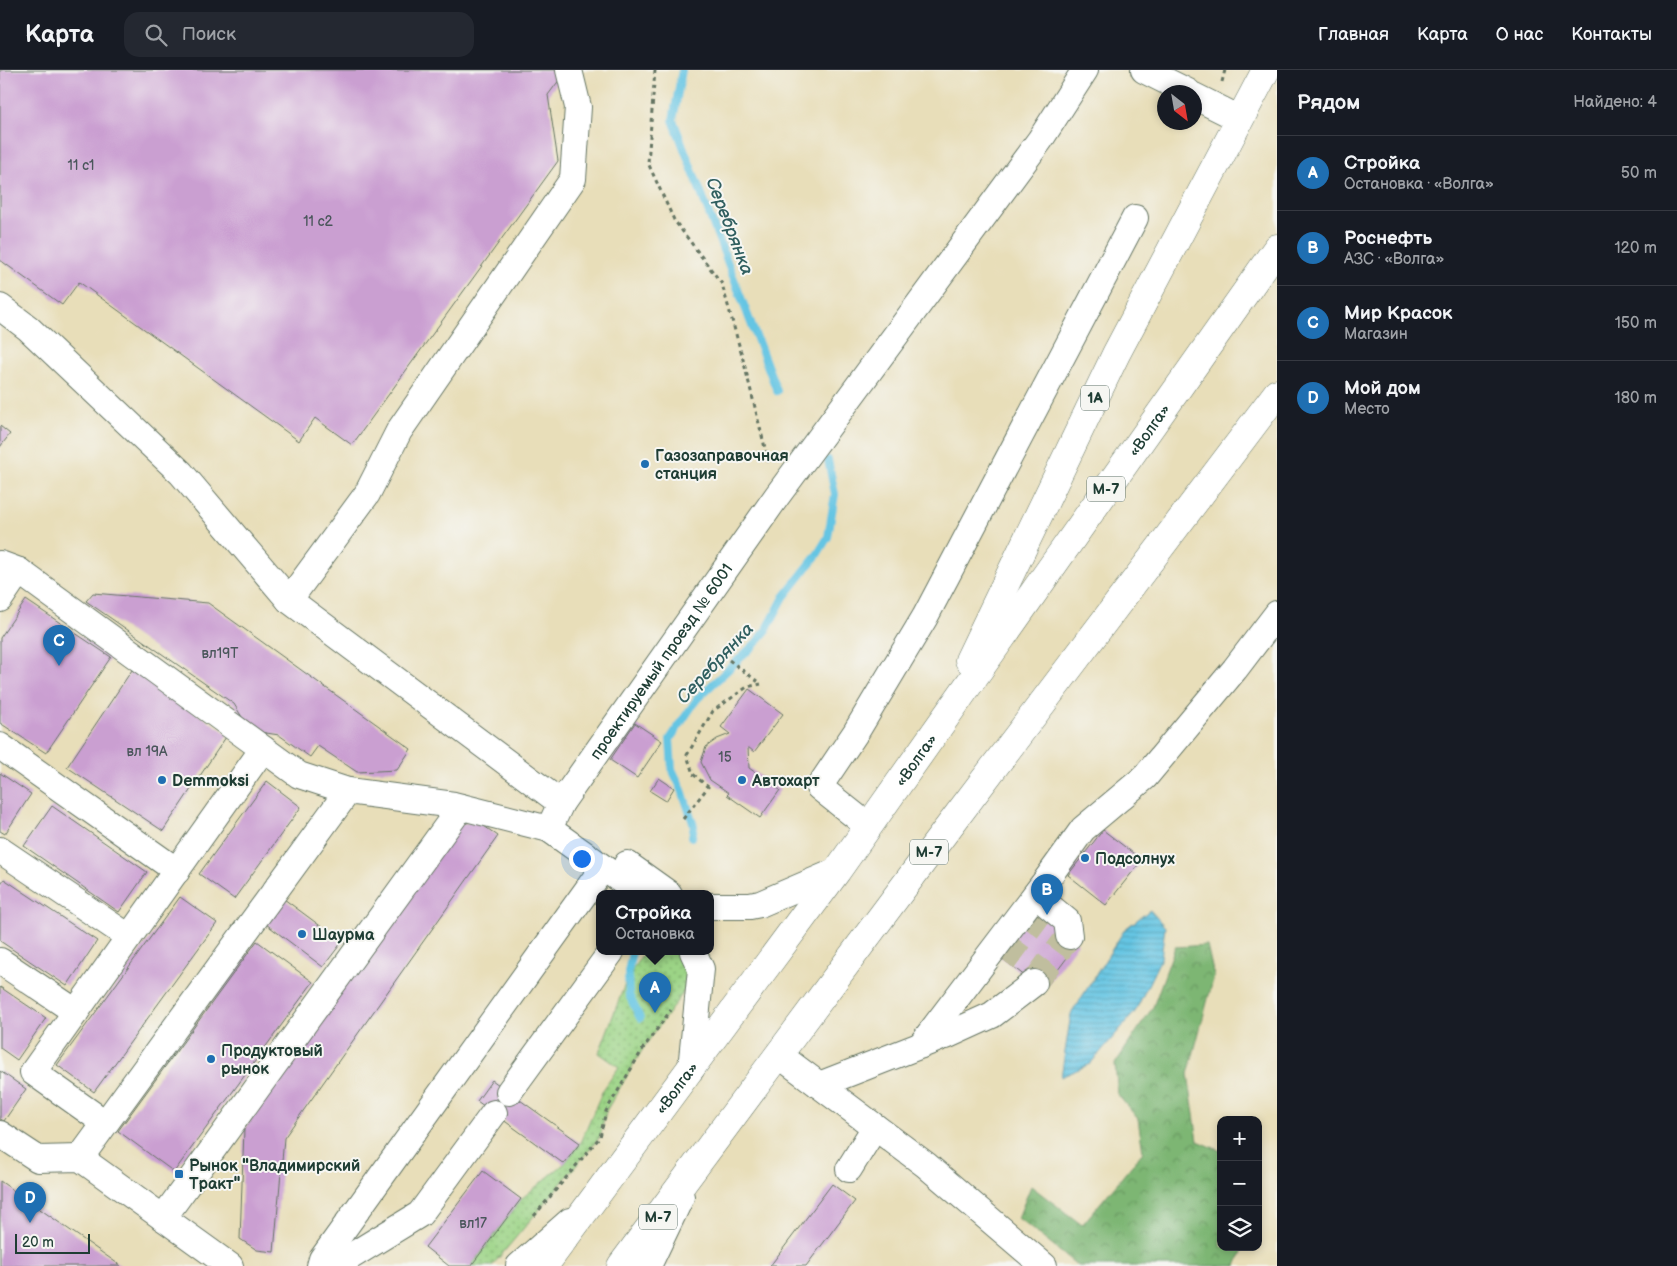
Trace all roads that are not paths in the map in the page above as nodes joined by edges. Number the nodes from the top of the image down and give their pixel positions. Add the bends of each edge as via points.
1 (569, 70) edge
2 (1084, 70) edge
3 (1144, 70) edge
4 (1266, 70) edge
5 (1174, 85) edge
6 (1202, 100) edge
7 (1240, 119) junction
8 (1135, 218) dead end
9 (1277, 248) edge
10 (0, 307) edge
11 (1277, 392) edge
12 (9, 568) edge
13 (0, 599) edge
14 (289, 600) junction
15 (1277, 614) edge
16 (935, 730) junction
17 (0, 746) edge
18 (263, 749) junction
19 (348, 792) junction
20 (460, 807) junction
21 (555, 815) junction
22 (868, 826) junction
23 (0, 850) edge
24 (603, 868) junction
25 (176, 870) junction
26 (837, 871) junction
27 (634, 890) edge
28 (663, 890) edge
29 (1042, 899) junction
30 (714, 906) edge
31 (1069, 936) dead end
32 (129, 937) junction
33 (609, 955) edge
34 (694, 955) edge
35 (0, 961) edge
36 (1004, 961) tunnel mouth
37 (1034, 983) tunnel mouth
38 (76, 1012) junction
39 (946, 1036) junction
40 (921, 1045) junction
41 (779, 1055) junction
42 (691, 1069) junction
43 (819, 1086) junction
44 (509, 1092) dead end
45 (494, 1113) dead end
46 (105, 1123) junction
47 (874, 1126) junction
48 (0, 1134) edge
49 (80, 1158) junction
50 (695, 1167) junction
51 (849, 1168) dead end
52 (595, 1200) junction
53 (163, 1218) junction
54 (230, 1266) edge
55 (320, 1266) edge
56 (335, 1266) edge
57 (518, 1266) edge
58 (544, 1266) edge
59 (622, 1266) edge
60 (648, 1266) edge
61 (1044, 1266) edge

1 - 14 street via 578,107 573,179 399,431 367,494
2 - 21 street, проектируемый проезд № 6001 via 1040,140 777,496
3 - 5 street
4 - 7 highway, 1A
6 - 7 street
7 - 16 highway, 1A via 1116,354
8 - 22 street via 925,617 819,787
9 - 16 highway, «Волга» / М-7
10 - 14 street via 28,328 181,473
11 - 41 highway, М-7
12 - 13 street
12 - 18 street
14 - 21 street
15 - 29 street via 1145,777 1083,829
16 - 22 highway, «Волга» / М-7
17 - 25 street
18 - 19 street via 299,776
18 - 25 street
19 - 20 street
19 - 46 street
20 - 21 street
20 - 53 street
21 - 24 street
21 - 28 street
22 - 26 highway, «Волга» / М-7
23 - 32 street
24 - 27 street
24 - 55 street
25 - 32 street
26 - 30 street via 760,904
26 - 42 highway, «Волга» / М-7
29 - 31 street via 1067,921
29 - 40 street
32 - 38 street
33 - 44 street
34 - 42 street via 701,969
35 - 38 street
36 - 39 street
37 - 39 street via 992,1015
38 - 46 street via 34,1072
39 - 40 street
40 - 43 street
41 - 43 street
41 - 50 highway, М-7
42 - 52 highway, «Волга» / М-7
43 - 47 street
45 - 56 street via 420,1214
46 - 49 street
47 - 51 street
47 - 61 street via 926,1165
48 - 49 street via 38,1159
49 - 53 street
50 - 59 highway, М-7
50 - 60 street
52 - 57 street
52 - 58 highway, «Волга» / М-7
53 - 54 street

